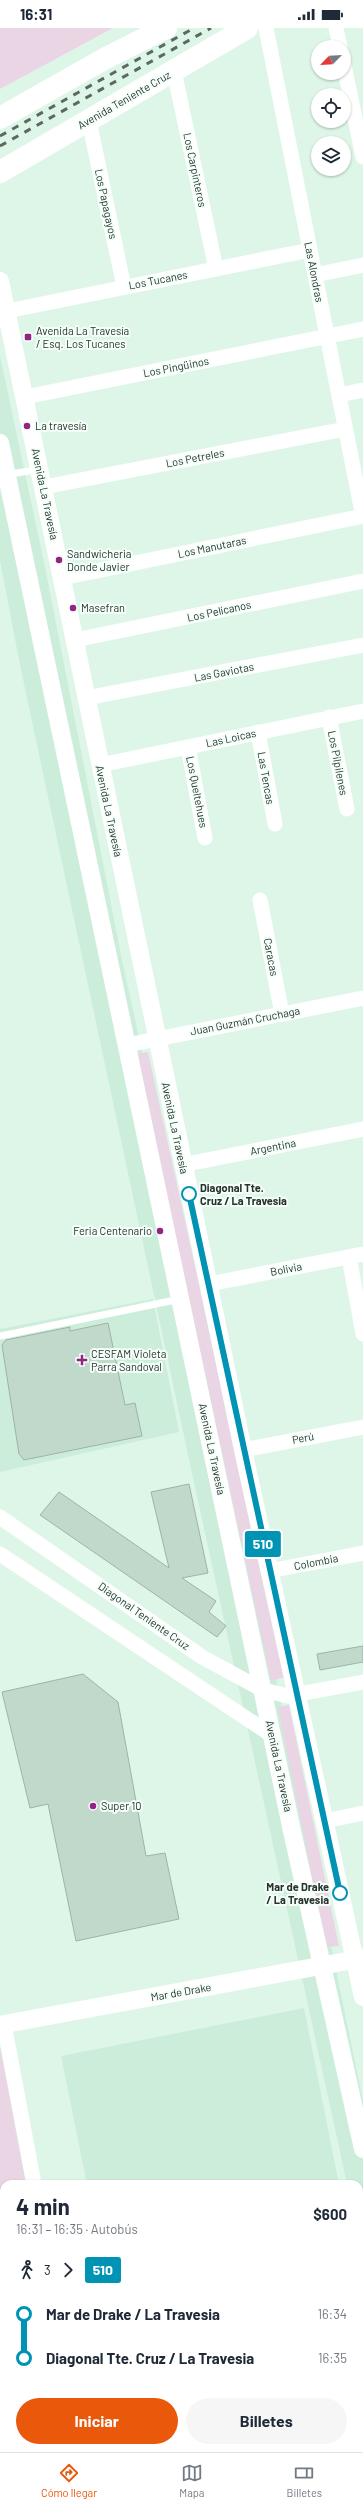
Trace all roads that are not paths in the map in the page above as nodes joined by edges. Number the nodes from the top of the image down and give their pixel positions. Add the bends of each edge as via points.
1 (166, 28) edge
2 (247, 28) edge
3 (266, 28) edge
4 (336, 28) edge
5 (339, 40) edge
6 (174, 71) junction
7 (347, 80) edge
8 (0, 118) edge
9 (89, 121) junction
10 (363, 157) edge
11 (0, 172) edge
12 (310, 250) junction
13 (363, 265) edge
14 (216, 269) junction
15 (315, 275) junction
16 (0, 281) edge
17 (124, 287) junction
18 (7, 311) junction
19 (363, 329) edge
20 (327, 336) junction
21 (363, 390) edge
22 (339, 395) junction
23 (25, 397) junction
24 (346, 429) junction
25 (0, 443) edge
26 (357, 457) edge
27 (40, 469) junction
28 (3, 475) edge
29 (44, 487) junction
30 (363, 517) edge
31 (62, 578) junction
32 (363, 581) edge
33 (75, 640) junction
34 (363, 645) edge
35 (86, 698) junction
36 (363, 710) edge
37 (329, 718) junction
38 (258, 732) junction
39 (188, 747) junction
40 (100, 765) junction
41 (347, 809) dead end
42 (275, 824) dead end
43 (205, 838) dead end
44 (260, 900) dead end
45 (363, 998) edge
46 (282, 1014) junction
47 (157, 1038) junction
48 (126, 1045) junction
49 (363, 1129) edge
50 (182, 1165) junction
51 (356, 1256) edge
52 (209, 1284) junction
53 (180, 1299) junction
54 (363, 1334) edge
55 (0, 1336) edge
56 (363, 1427) edge
57 (243, 1450) junction
58 (0, 1517) edge
59 (363, 1553) edge
60 (0, 1554) edge
61 (269, 1571) junction
62 (363, 1682) edge
63 (263, 1690) junction
64 (297, 1695) junction
65 (273, 1736) junction
66 (363, 1813) edge
67 (324, 1821) junction
68 (359, 1959) edge
69 (322, 1966) junction
70 (363, 1997) edge
71 (2, 2025) edge
72 (363, 2149) edge
73 (33, 2180) edge

1 - 8 main road via 99,62
2 - 6 main road, Avenida Teniente Cruz
3 - 12 street, Las Alondras
4 - 5 street
6 - 9 main road, Avenida Teniente Cruz
6 - 14 street, Los Carpinteros
7 - 10 street
9 - 11 main road, Avenida Teniente Cruz
9 - 17 street, Los Papagayos
12 - 14 street, Los Tucanes
12 - 15 street, Las Alondras
13 - 15 street
14 - 17 street, Los Tucanes
15 - 20 street, Las Alondras
16 - 18 street, Avenida La Travesía
17 - 18 street, Los Tucanes
18 - 23 street, Avenida La Travesía
19 - 20 street, Los Pingüinos
20 - 22 street, Las Alondras
20 - 23 street, Los Pingüinos
21 - 22 street
22 - 24 street, Las Alondras
23 - 27 street, Avenida La Travesía
24 - 26 street, Las Alondras
24 - 29 street, Los Petreles
25 - 28 street, Avenida La Travesía
26 - 30 street, Las Alondras
27 - 28 lane
27 - 29 street, Avenida La Travesía
28 - 48 street, Avenida La Travesía
29 - 31 street, Avenida La Travesía
30 - 31 street, Los Manutaras
31 - 33 street, Avenida La Travesía
32 - 33 street, Los Pelícanos
33 - 35 street, Avenida La Travesía
34 - 35 street, Las Gaviotas
35 - 40 street, Avenida La Travesía
36 - 37 street, Las Loicas
37 - 38 street, Las Loicas
37 - 41 street, Los Pilpilenes
38 - 39 street, Las Loicas
38 - 42 street, Las Tencas
39 - 40 street, Las Loicas
39 - 43 street, Los Queltehues
40 - 47 street, Avenida La Travesía
44 - 46 street, Caracas
45 - 46 street, Juan Guzmán Cruchaga
46 - 47 street, Juan Guzmán Cruchaga
47 - 48 street, Juan Guzmán Cruchaga
47 - 50 street, Avenida La Travesía
48 - 53 street, Avenida La Travesía
49 - 50 street, Argentina
50 - 52 street, Avenida La Travesía
51 - 52 street, Bolivia
51 - 54 street
52 - 57 street, Avenida La Travesía
53 - 55 lane
53 - 63 street, Avenida La Travesía
56 - 57 street, Perú
57 - 61 street, Avenida La Travesía
58 - 63 street, Diagonal Teniente Cruz via 202,1656
59 - 61 street, Colombia
60 - 65 street
61 - 64 street, Avenida La Travesía
62 - 64 street, Diagonal Teniente Cruz
63 - 64 street, Diagonal Teniente Cruz via 279,1695
63 - 65 street, Avenida La Travesía
64 - 67 street, Avenida La Travesía
65 - 69 street, Avenida La Travesía
66 - 67 street
67 - 68 street, Avenida La Travesía
68 - 69 street, Mar de Drake
68 - 70 street, Avenida La Travesía
69 - 71 street, Mar de Drake
69 - 72 street, Avenida La Travesía
71 - 73 street

